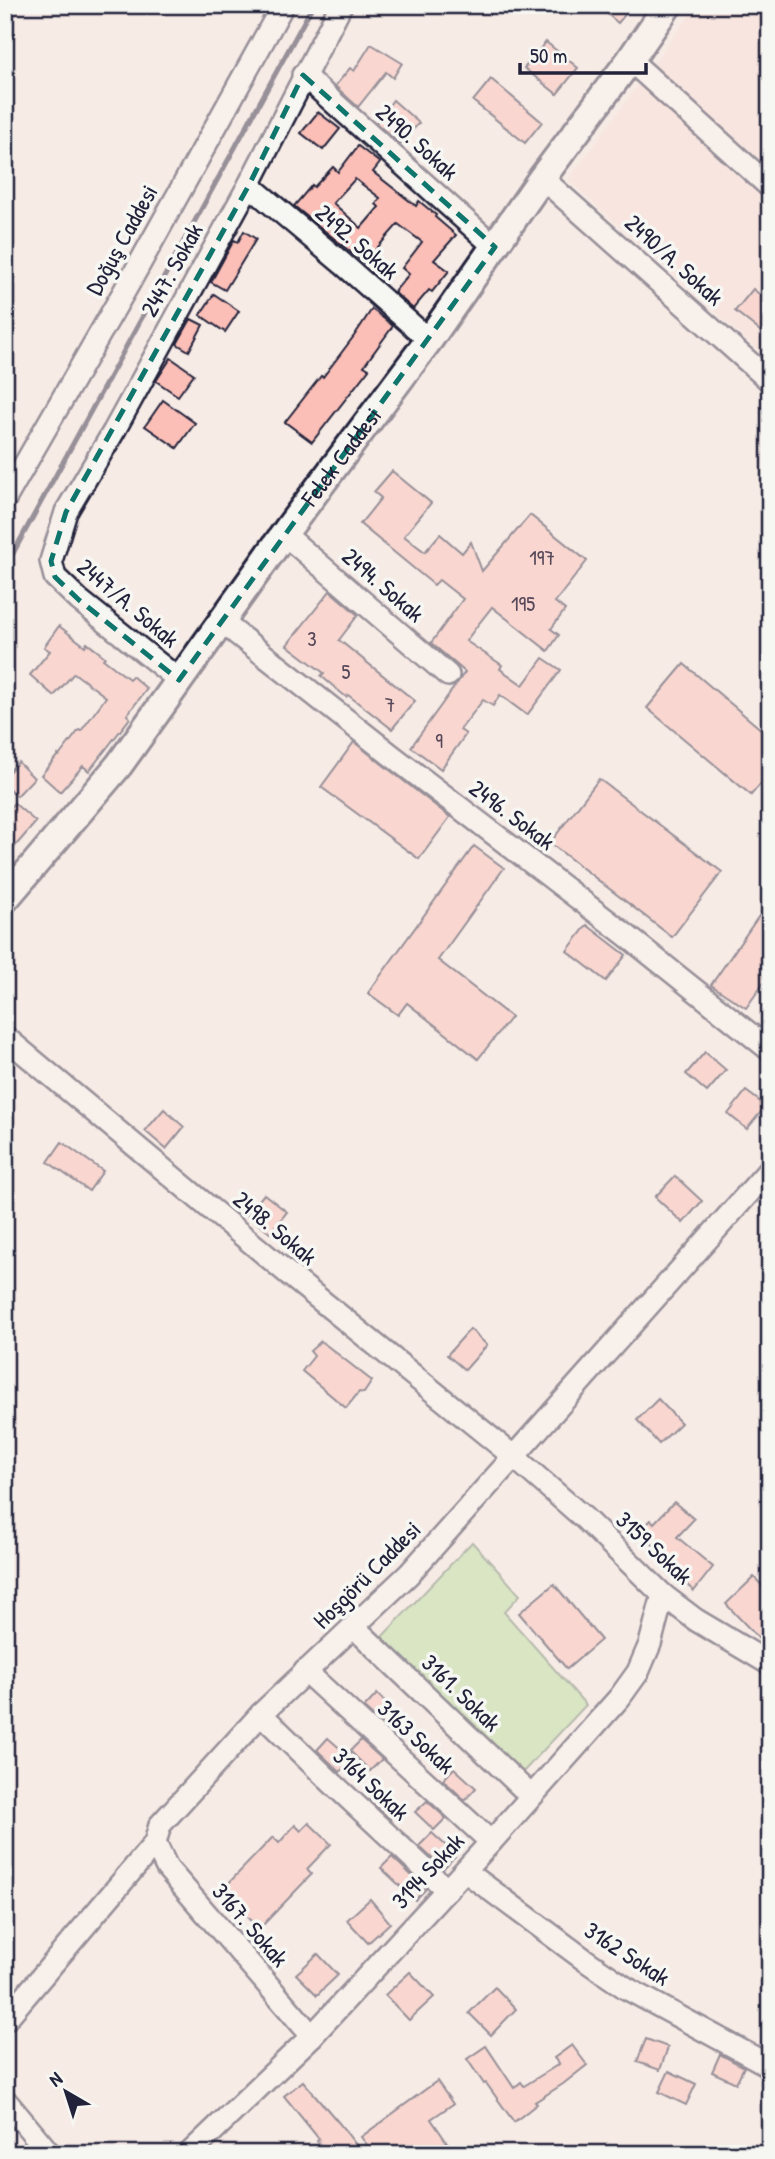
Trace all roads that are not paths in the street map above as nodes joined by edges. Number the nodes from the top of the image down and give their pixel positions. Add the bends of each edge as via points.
1 (283, 5) edge
2 (341, 5) edge
3 (668, 5) edge
4 (630, 60) junction
5 (303, 75) junction
6 (542, 178) junction
7 (249, 185) junction
8 (770, 187) edge
9 (495, 247) junction
10 (429, 340) junction
11 (770, 381) edge
12 (5, 499) edge
13 (284, 534) junction
14 (51, 561) joint
15 (222, 622) junction
16 (448, 675) dead end
17 (179, 680) junction
18 (5, 899) edge
19 (5, 1037) edge
20 (770, 1050) edge
21 (770, 1169) edge
22 (513, 1456) junction
23 (663, 1595) junction
24 (355, 1628) junction
25 (770, 1664) edge
26 (305, 1671) junction
27 (261, 1714) junction
28 (531, 1796) junction
29 (491, 1842) junction
30 (155, 1843) junction
31 (466, 1871) junction
32 (447, 1890) junction
33 (5, 2020) edge
34 (313, 2036) junction
35 (770, 2066) edge
36 (5, 2100) edge
37 (50, 2154) edge
38 (189, 2154) edge

1 - 12 street, Doğuş Caddesi
2 - 5 street, 2447. Sokak
3 - 4 main road, Felek Caddesi
4 - 6 main road, Felek Caddesi
4 - 8 street
5 - 7 street, 2447. Sokak
5 - 9 street, 2490. Sokak
6 - 9 main road, Felek Caddesi
6 - 11 street, 2490/A. Sokak
7 - 10 street, 2492. Sokak
7 - 14 street, 2447. Sokak via 66,512
9 - 10 main road, Felek Caddesi
10 - 13 main road, Felek Caddesi
13 - 15 main road, Felek Caddesi
13 - 16 street, 2494. Sokak
14 - 17 street, 2447/A. Sokak via 55,577 79,600
15 - 17 main road, Felek Caddesi
15 - 20 street, 2496. Sokak
17 - 18 main road, Felek Caddesi via 119,765
19 - 22 street, 2498. Sokak
21 - 22 street, Hoşgörü Caddesi
22 - 23 street, 3159 Sokak
22 - 24 street, Hoşgörü Caddesi
23 - 25 street, 3159 Sokak
23 - 28 street, 3194 Sokak via 638,1672
24 - 26 street, Hoşgörü Caddesi
24 - 28 street, 3161. Sokak
26 - 27 street, Hoşgörü Caddesi
26 - 29 street, 3163 Sokak
27 - 30 street, Hoşgörü Caddesi via 160,1825
27 - 32 street, 3164 Sokak
28 - 29 street, 3194 Sokak
29 - 31 street, 3194 Sokak
30 - 33 street, Hoşgörü Caddesi
30 - 34 street, 3167. Sokak via 167,1868
31 - 32 street, 3194 Sokak
31 - 35 street, 3162 Sokak via 626,1988
32 - 34 street, 3194 Sokak
34 - 38 street, 3194 Sokak
36 - 37 street

